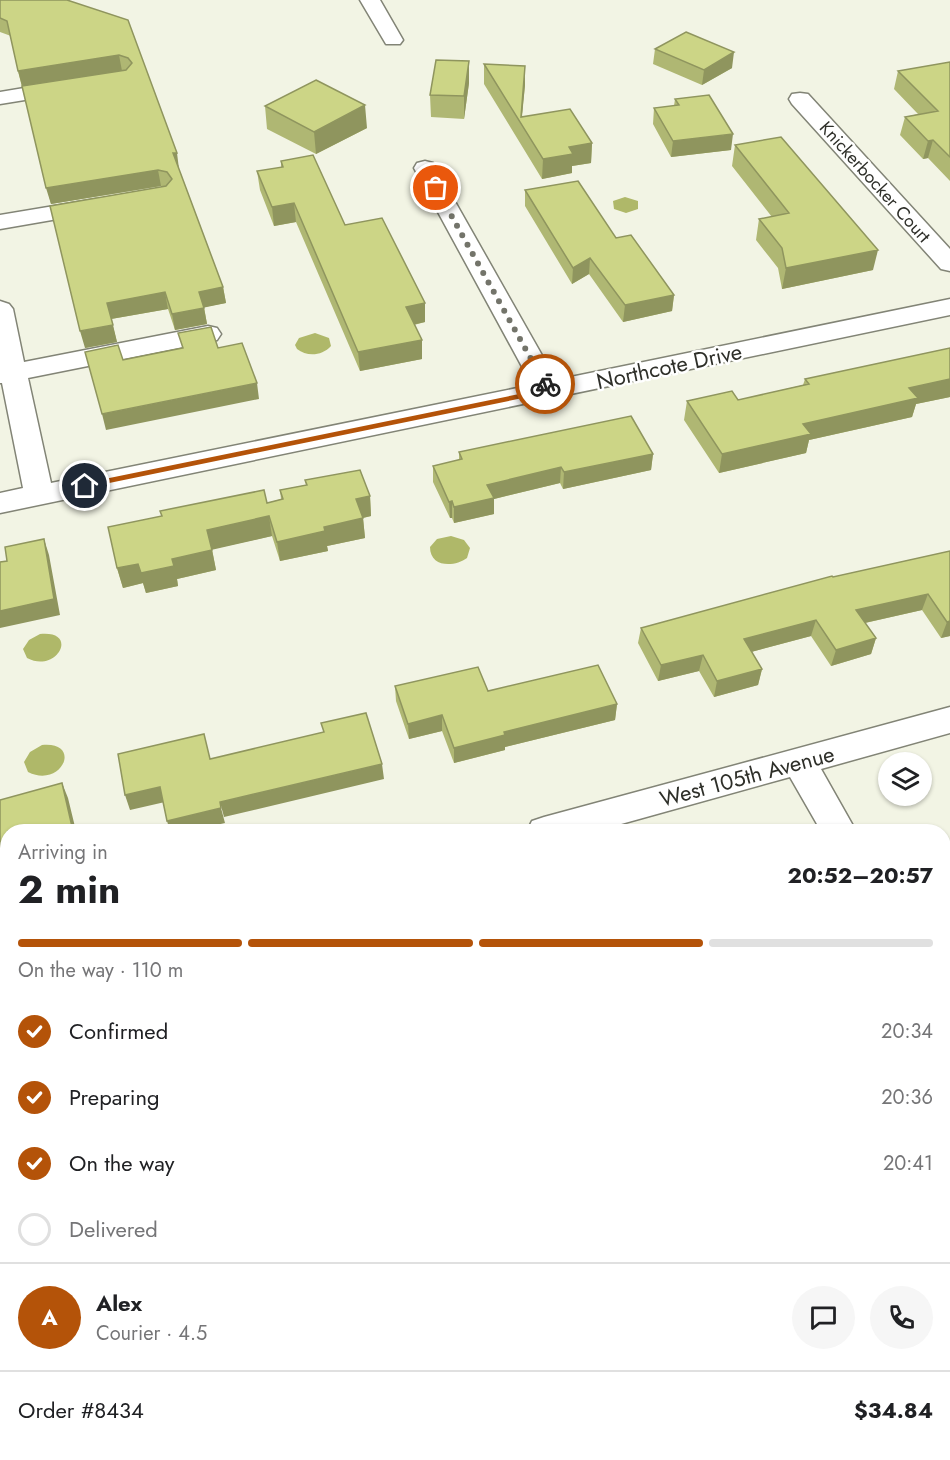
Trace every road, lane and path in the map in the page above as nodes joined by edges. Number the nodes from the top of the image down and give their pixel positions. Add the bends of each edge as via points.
1 (370, 0) edge
2 (393, 40) dead end
3 (88, 84) edge
4 (0, 98) edge
5 (800, 99) dead end
6 (425, 168) dead end
7 (115, 203) edge
8 (0, 222) edge
9 (950, 264) edge
10 (950, 307) edge
11 (0, 309) edge
12 (208, 334) edge
13 (7, 374) edge
14 (549, 391) junction
15 (39, 495) junction
16 (0, 503) edge
17 (950, 720) edge
18 (799, 762) junction
19 (570, 824) edge
20 (835, 824) edge

1 - 2 street
3 - 4 street
5 - 9 street, Knickerbocker Court
6 - 14 street
7 - 8 street
10 - 14 street, Northcote Drive
11 - 13 street
12 - 13 street
13 - 15 street
14 - 15 street, Northcote Drive
15 - 16 street, Northcote Drive
17 - 18 street, West 105th Avenue
18 - 19 street, West 105th Avenue
18 - 20 street

